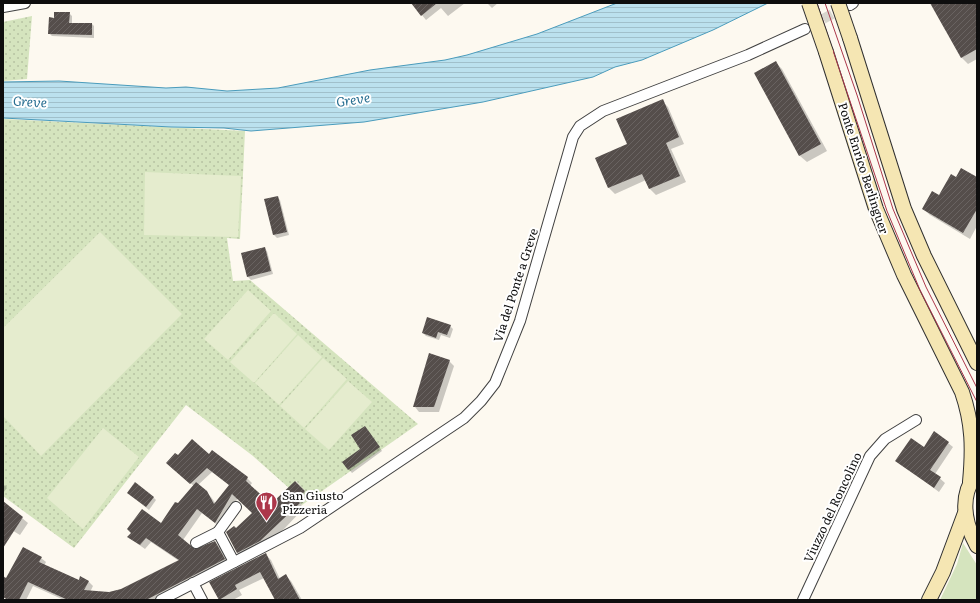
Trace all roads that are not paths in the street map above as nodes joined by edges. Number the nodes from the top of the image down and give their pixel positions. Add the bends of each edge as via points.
1 (25, 3) edge
2 (809, 3) edge
3 (847, 4) edge
4 (6, 5) edge
5 (805, 29) tunnel mouth
6 (977, 363) edge
7 (916, 420) dead end
8 (974, 477) edge
9 (236, 507) dead end
10 (965, 513) junction
11 (218, 532) junction
12 (196, 543) dead end
13 (977, 546) edge
14 (234, 562) junction
15 (193, 583) junction
16 (161, 600) edge
17 (202, 600) edge
18 (803, 600) edge
19 (929, 600) edge

1 - 4 street
2 - 8 main road, Ponte Enrico Berlinguer, bridge via 876,209 904,274 962,392 972,429
3 - 6 main road, bridge via 850,38 904,209 924,256
5 - 14 street, Via del Ponte a Greve via 748,55 603,111 580,126 574,137 520,321 495,383 481,401 464,418 300,528
7 - 18 street, Viuzzo del Roncolino via 885,439 870,456
8 - 10 main road, Ponte Enrico Berlinguer via 965,498
9 - 11 street
10 - 13 main road
10 - 19 main road via 943,572
11 - 12 street
11 - 14 street
14 - 15 street, Via del Ponte a Greve
15 - 16 street, Via del Ponte a Greve
15 - 17 street

